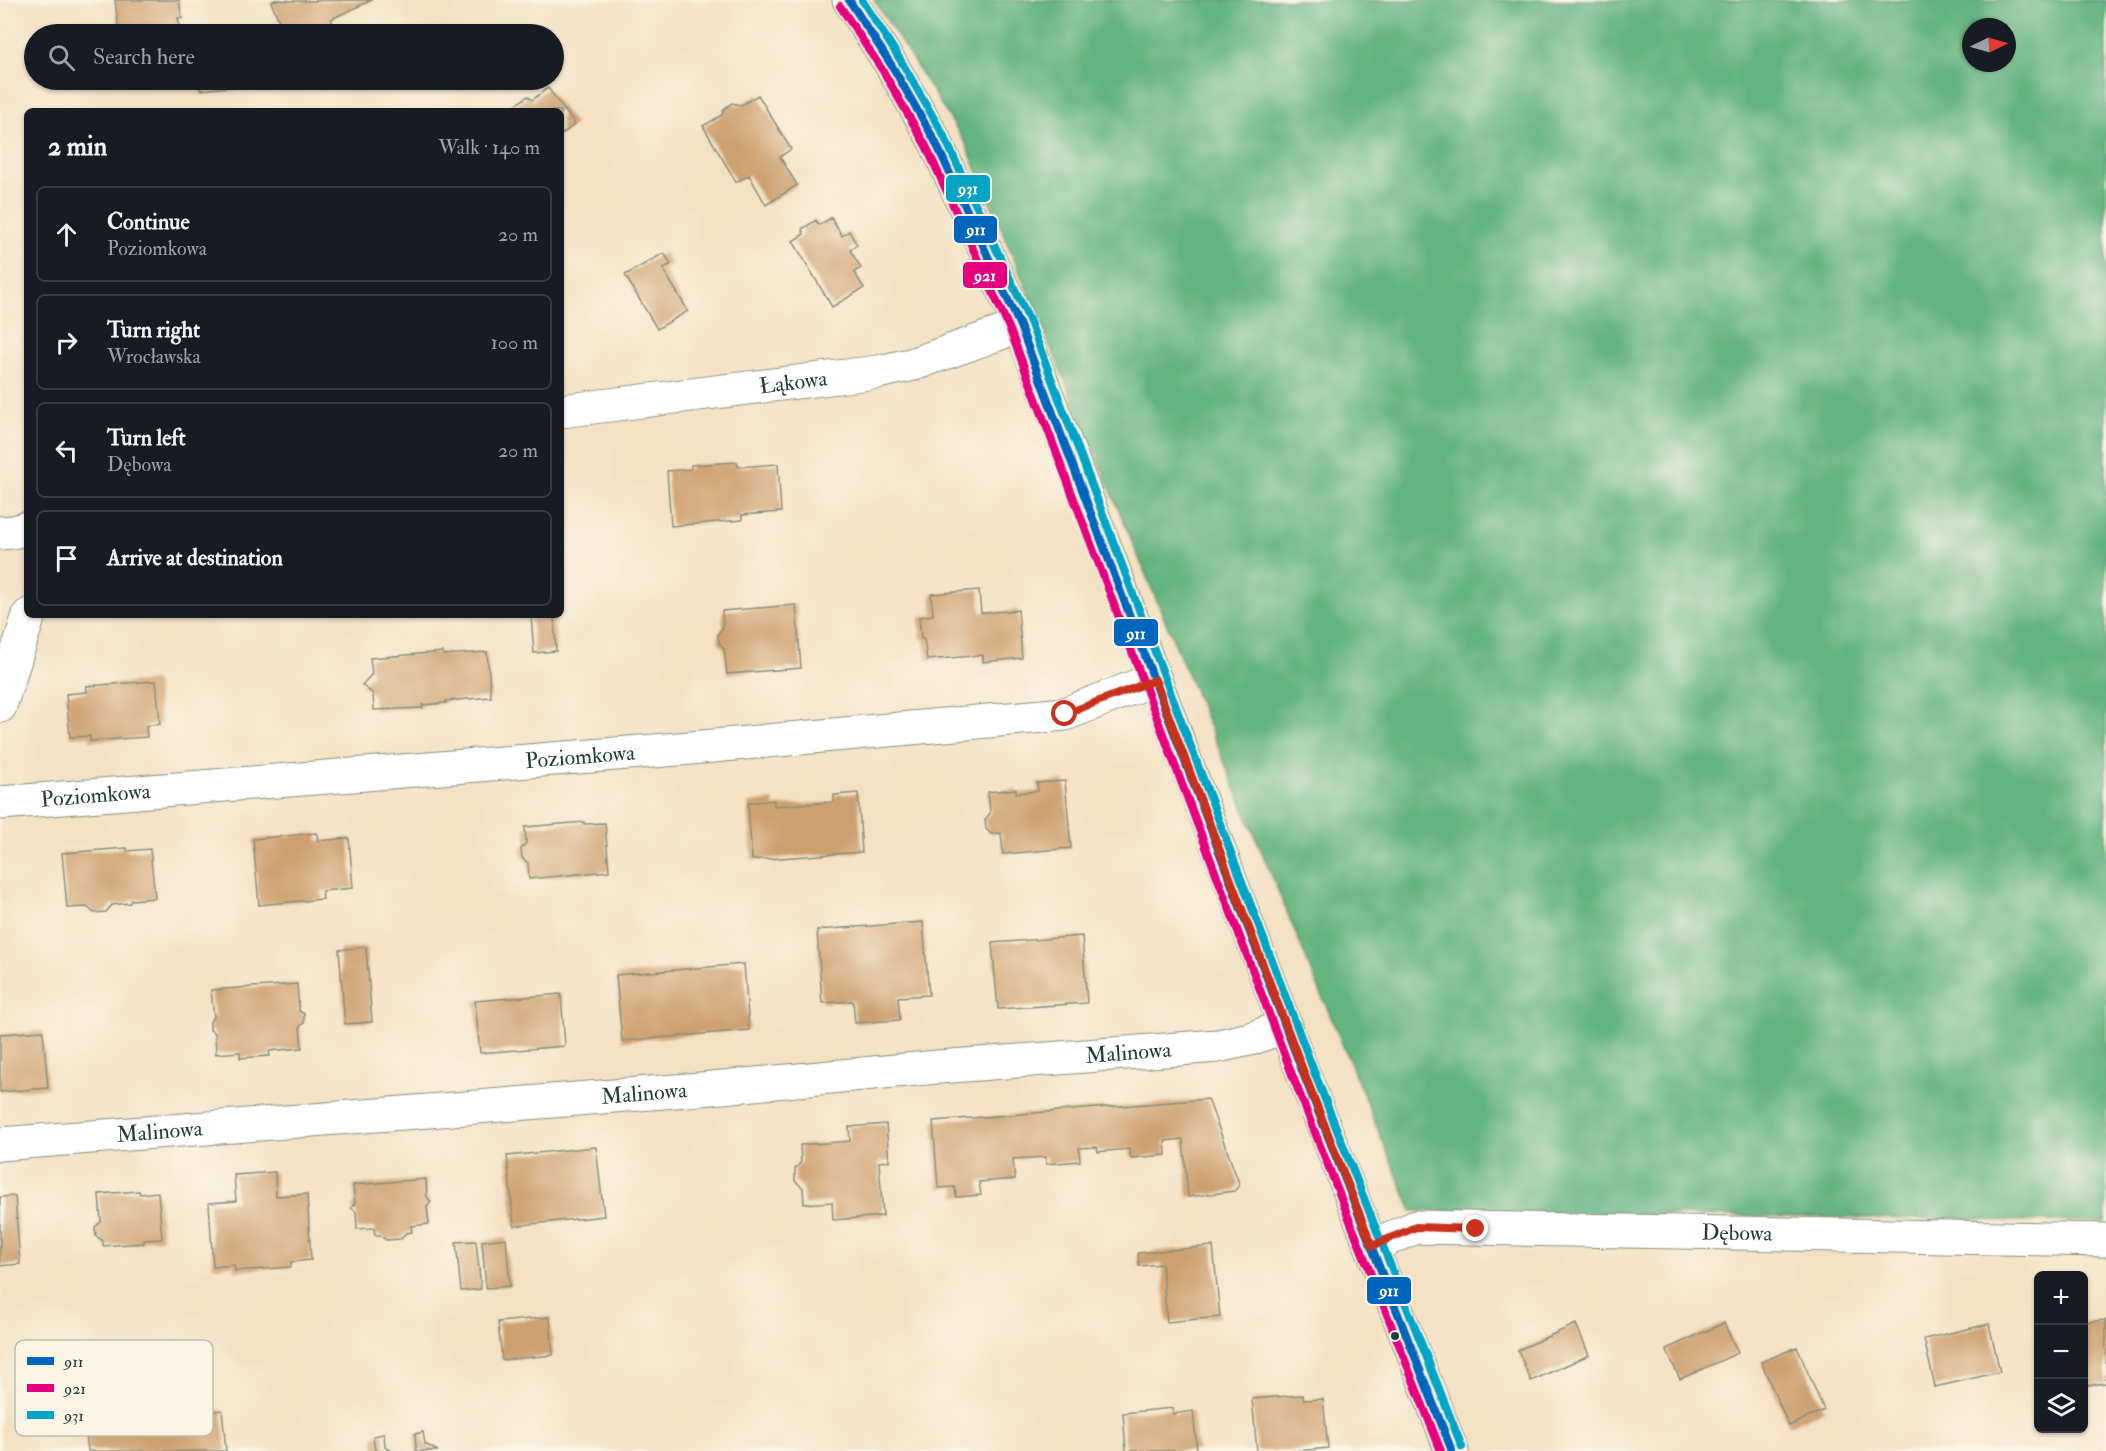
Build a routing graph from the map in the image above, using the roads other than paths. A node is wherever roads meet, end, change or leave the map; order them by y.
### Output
1 (849, 0) edge
2 (1020, 326) junction
3 (564, 411) edge
4 (24, 529) edge
5 (0, 532) edge
6 (28, 618) edge
7 (1155, 680) junction
8 (0, 706) edge
9 (0, 804) edge
10 (1286, 1026) junction
11 (0, 1144) edge
12 (2106, 1240) edge
13 (1372, 1246) junction
14 (1452, 1451) edge

1 - 2 street
2 - 3 street, Łąkowa
2 - 7 street
4 - 5 street
6 - 8 street
7 - 9 street, Poziomkowa
7 - 10 street
10 - 11 street, Malinowa
10 - 13 street
12 - 13 street, Dębowa
13 - 14 street

